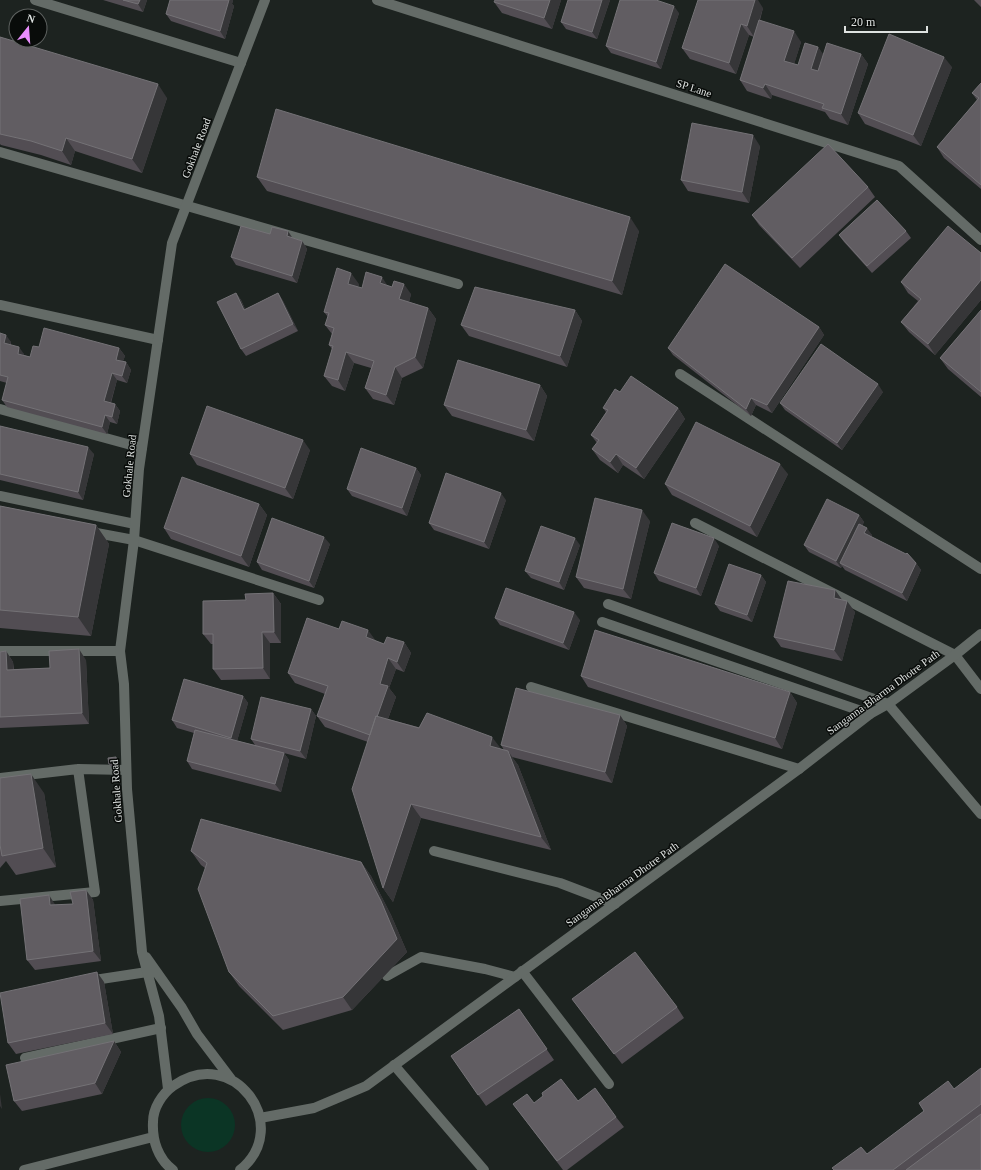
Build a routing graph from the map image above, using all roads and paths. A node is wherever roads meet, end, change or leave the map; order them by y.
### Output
1 (35, 0) edge
2 (265, 0) edge
3 (376, 0) edge
4 (241, 63) junction
5 (0, 152) edge
6 (186, 206) junction
7 (981, 240) edge
8 (458, 284) dead end
9 (0, 304) edge
10 (158, 340) junction
11 (680, 374) dead end
12 (0, 409) edge
13 (142, 448) junction
14 (0, 496) edge
15 (694, 523) dead end
16 (135, 524) junction
17 (82, 530) edge
18 (134, 540) junction
19 (981, 569) edge
20 (319, 600) dead end
21 (608, 604) edge
22 (602, 622) dead end
23 (981, 634) edge
24 (0, 651) edge
25 (120, 651) junction
26 (955, 656) junction
27 (531, 687) dead end
28 (981, 690) edge
29 (888, 704) junction
30 (870, 714) junction
31 (78, 769) junction
32 (799, 769) junction
33 (126, 770) junction
34 (0, 778) edge
35 (981, 814) edge
36 (434, 851) dead end
37 (0, 902) edge
38 (615, 904) junction
39 (142, 952) junction
40 (147, 972) junction
41 (518, 974) junction
42 (387, 976) edge
43 (75, 983) edge
44 (160, 1028) junction
45 (24, 1058) edge
46 (394, 1065) junction
47 (231, 1079) junction
48 (609, 1084) dead end
49 (168, 1089) junction
50 (260, 1118) junction
51 (153, 1137) junction
52 (254, 1155) junction
53 (24, 1170) edge
54 (172, 1170) edge
55 (240, 1170) edge
56 (249, 1170) edge
57 (484, 1170) edge

1 - 4 street
2 - 4 street, Gokhale Road
3 - 7 street, SP Lane
4 - 6 street, Gokhale Road
5 - 6 street
6 - 8 street
6 - 10 street, Gokhale Road
9 - 10 street
10 - 13 street, Gokhale Road
11 - 19 street
12 - 13 street
13 - 16 street, Gokhale Road
14 - 16 street
15 - 26 street
16 - 18 street, Gokhale Road
17 - 18 street
18 - 20 street
18 - 25 street, Gokhale Road
21 - 29 street
22 - 30 street
23 - 26 street, Sanganna Bharma Dhotre Path
24 - 25 street
25 - 33 street, Gokhale Road
26 - 28 street
26 - 29 street, Sanganna Bharma Dhotre Path
27 - 32 street
29 - 30 street, Sanganna Bharma Dhotre Path
29 - 35 street
30 - 32 street, Sanganna Bharma Dhotre Path
31 - 33 street
31 - 34 street
31 - 37 street
32 - 38 street, Sanganna Bharma Dhotre Path
33 - 39 street, Gokhale Road
36 - 38 street
38 - 41 street, Sanganna Bharma Dhotre Path
39 - 40 street, Gokhale Road
39 - 47 street
40 - 43 street
40 - 44 street, Gokhale Road
41 - 42 street
41 - 46 street, Sanganna Bharma Dhotre Path
41 - 48 street
44 - 45 street
44 - 49 street, Gokhale Road
46 - 50 street, Sanganna Bharma Dhotre Path
46 - 57 street
47 - 49 street
47 - 50 street
49 - 51 street
50 - 52 street
51 - 53 street
51 - 54 street
52 - 55 street
52 - 56 street

